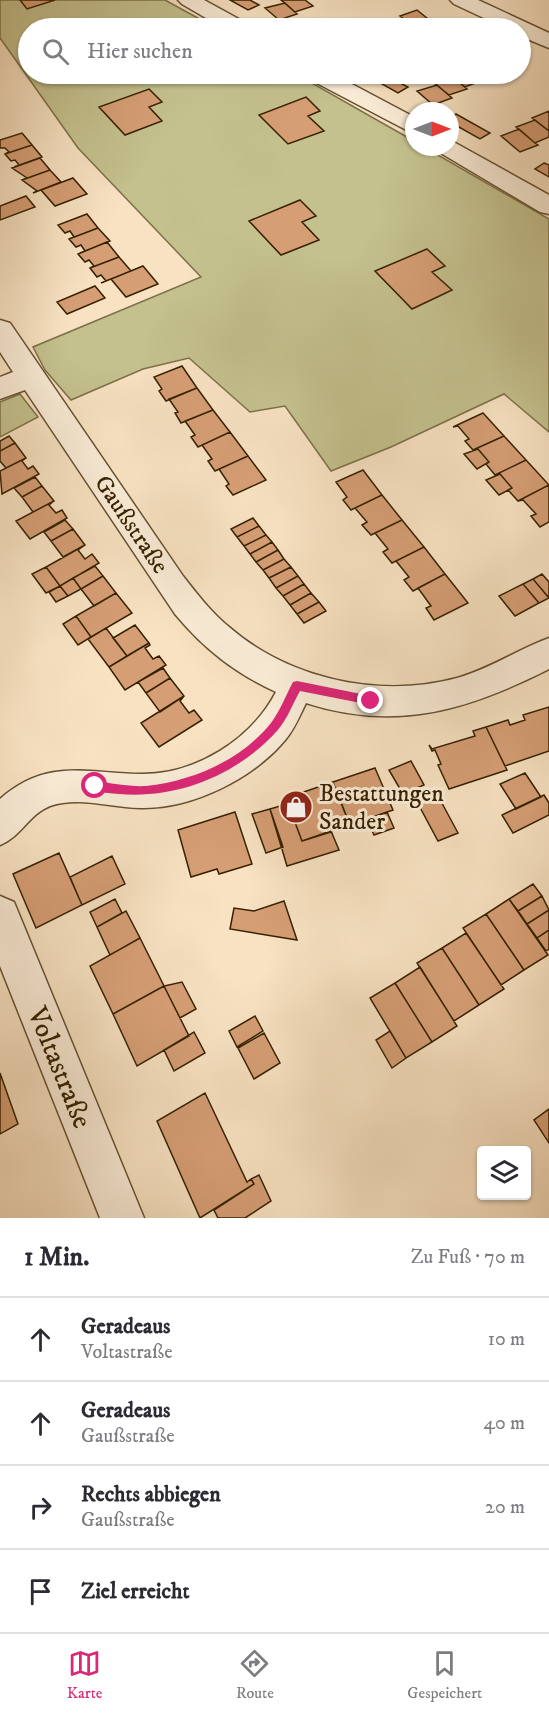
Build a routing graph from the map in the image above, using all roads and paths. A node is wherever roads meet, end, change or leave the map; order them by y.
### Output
1 (189, 0) edge
2 (461, 0) edge
3 (220, 18) edge
4 (500, 18) edge
5 (531, 33) edge
6 (549, 41) edge
7 (335, 84) edge
8 (405, 122) edge
9 (459, 154) edge
10 (549, 206) edge
11 (0, 330) edge
12 (31, 376) junction
13 (0, 388) edge
14 (549, 653) edge
15 (297, 686) junction
16 (0, 827) edge
17 (0, 916) edge
18 (122, 1218) edge

1 - 3 street
2 - 4 street
5 - 6 street
7 - 8 street
9 - 10 street
11 - 12 street, Gaußstraße
12 - 13 street
12 - 15 street, Gaußstraße
14 - 15 street, Gaußstraße
15 - 16 street
17 - 18 street, Voltastraße

